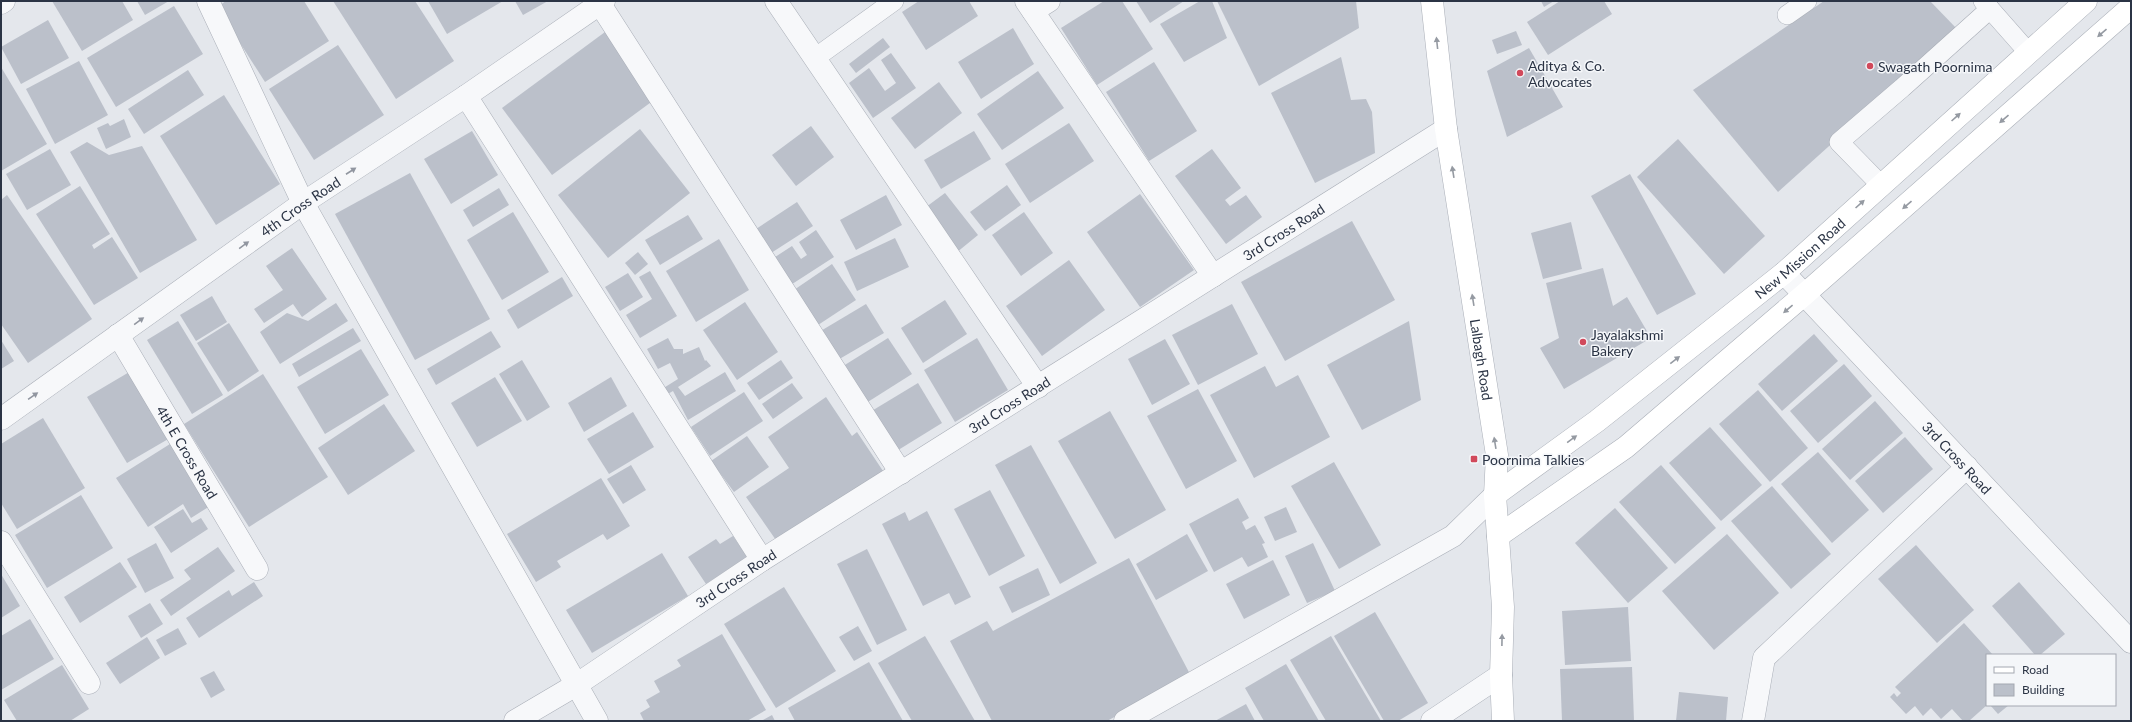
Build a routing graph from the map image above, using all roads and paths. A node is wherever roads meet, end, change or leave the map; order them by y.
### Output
1 (4, 1) edge
2 (208, 1) edge
3 (776, 1) edge
4 (894, 1) edge
5 (1432, 1) edge
6 (1807, 1) edge
7 (2086, 1) edge
8 (1, 2) edge
9 (602, 3) edge
10 (1036, 4) edge
11 (1986, 5) edge
12 (2131, 7) edge
13 (1787, 15) dead end
14 (2028, 52) junction
15 (815, 58) junction
16 (466, 96) junction
17 (1446, 129) junction
18 (1881, 185) junction
19 (303, 203) junction
20 (1784, 273) junction
21 (1213, 276) junction
22 (1805, 294) junction
23 (118, 336) junction
24 (1038, 387) junction
25 (1, 419) edge
26 (1967, 467) junction
27 (901, 473) junction
28 (1495, 495) junction
29 (1498, 536) junction
30 (1, 542) edge
31 (762, 560) junction
32 (257, 569) dead end
33 (2131, 642) edge
34 (1501, 675) junction
35 (89, 683) dead end
36 (576, 685) junction
37 (516, 721) edge
38 (597, 721) edge
39 (1125, 721) edge
40 (1432, 721) edge
41 (1503, 721) edge
42 (1754, 721) edge

1 - 8 street
2 - 19 street
3 - 15 street
4 - 15 lane
17 -> 5 main road, Lalbagh Road
6 - 13 lane
7 - 14 main road, New Mission Road
9 - 16 street, 4th Cross Road
9 - 27 street
10 - 21 street
11 - 14 lane
11 - 18 lane
12 -> 22 main road
18 -> 14 main road, New Mission Road
15 - 24 street
19 -> 16 street, 4th Cross Road
16 - 31 street
17 - 21 street, 3rd Cross Road
28 -> 17 main road, Lalbagh Road
20 -> 18 main road, New Mission Road
23 -> 19 street, 4th Cross Road
19 - 36 street
20 - 22 street, 3rd Cross Road
28 -> 20 main road, New Mission Road
21 - 24 street, 3rd Cross Road
22 - 26 street, 3rd Cross Road
22 -> 29 main road
25 -> 23 street, 4th Cross Road
23 - 32 street, 4th E Cross Road
24 - 27 street, 3rd Cross Road
26 - 33 street, 3rd Cross Road
26 - 42 street
27 - 31 street, 3rd Cross Road
28 - 29 main road, Lalbagh Road
28 - 39 street
34 -> 29 main road, Lalbagh Road
30 - 35 street
31 - 36 street, 3rd Cross Road
34 - 40 street
34 - 41 main road, Lalbagh Road
36 - 37 street, 3rd Cross Road
36 - 38 street

